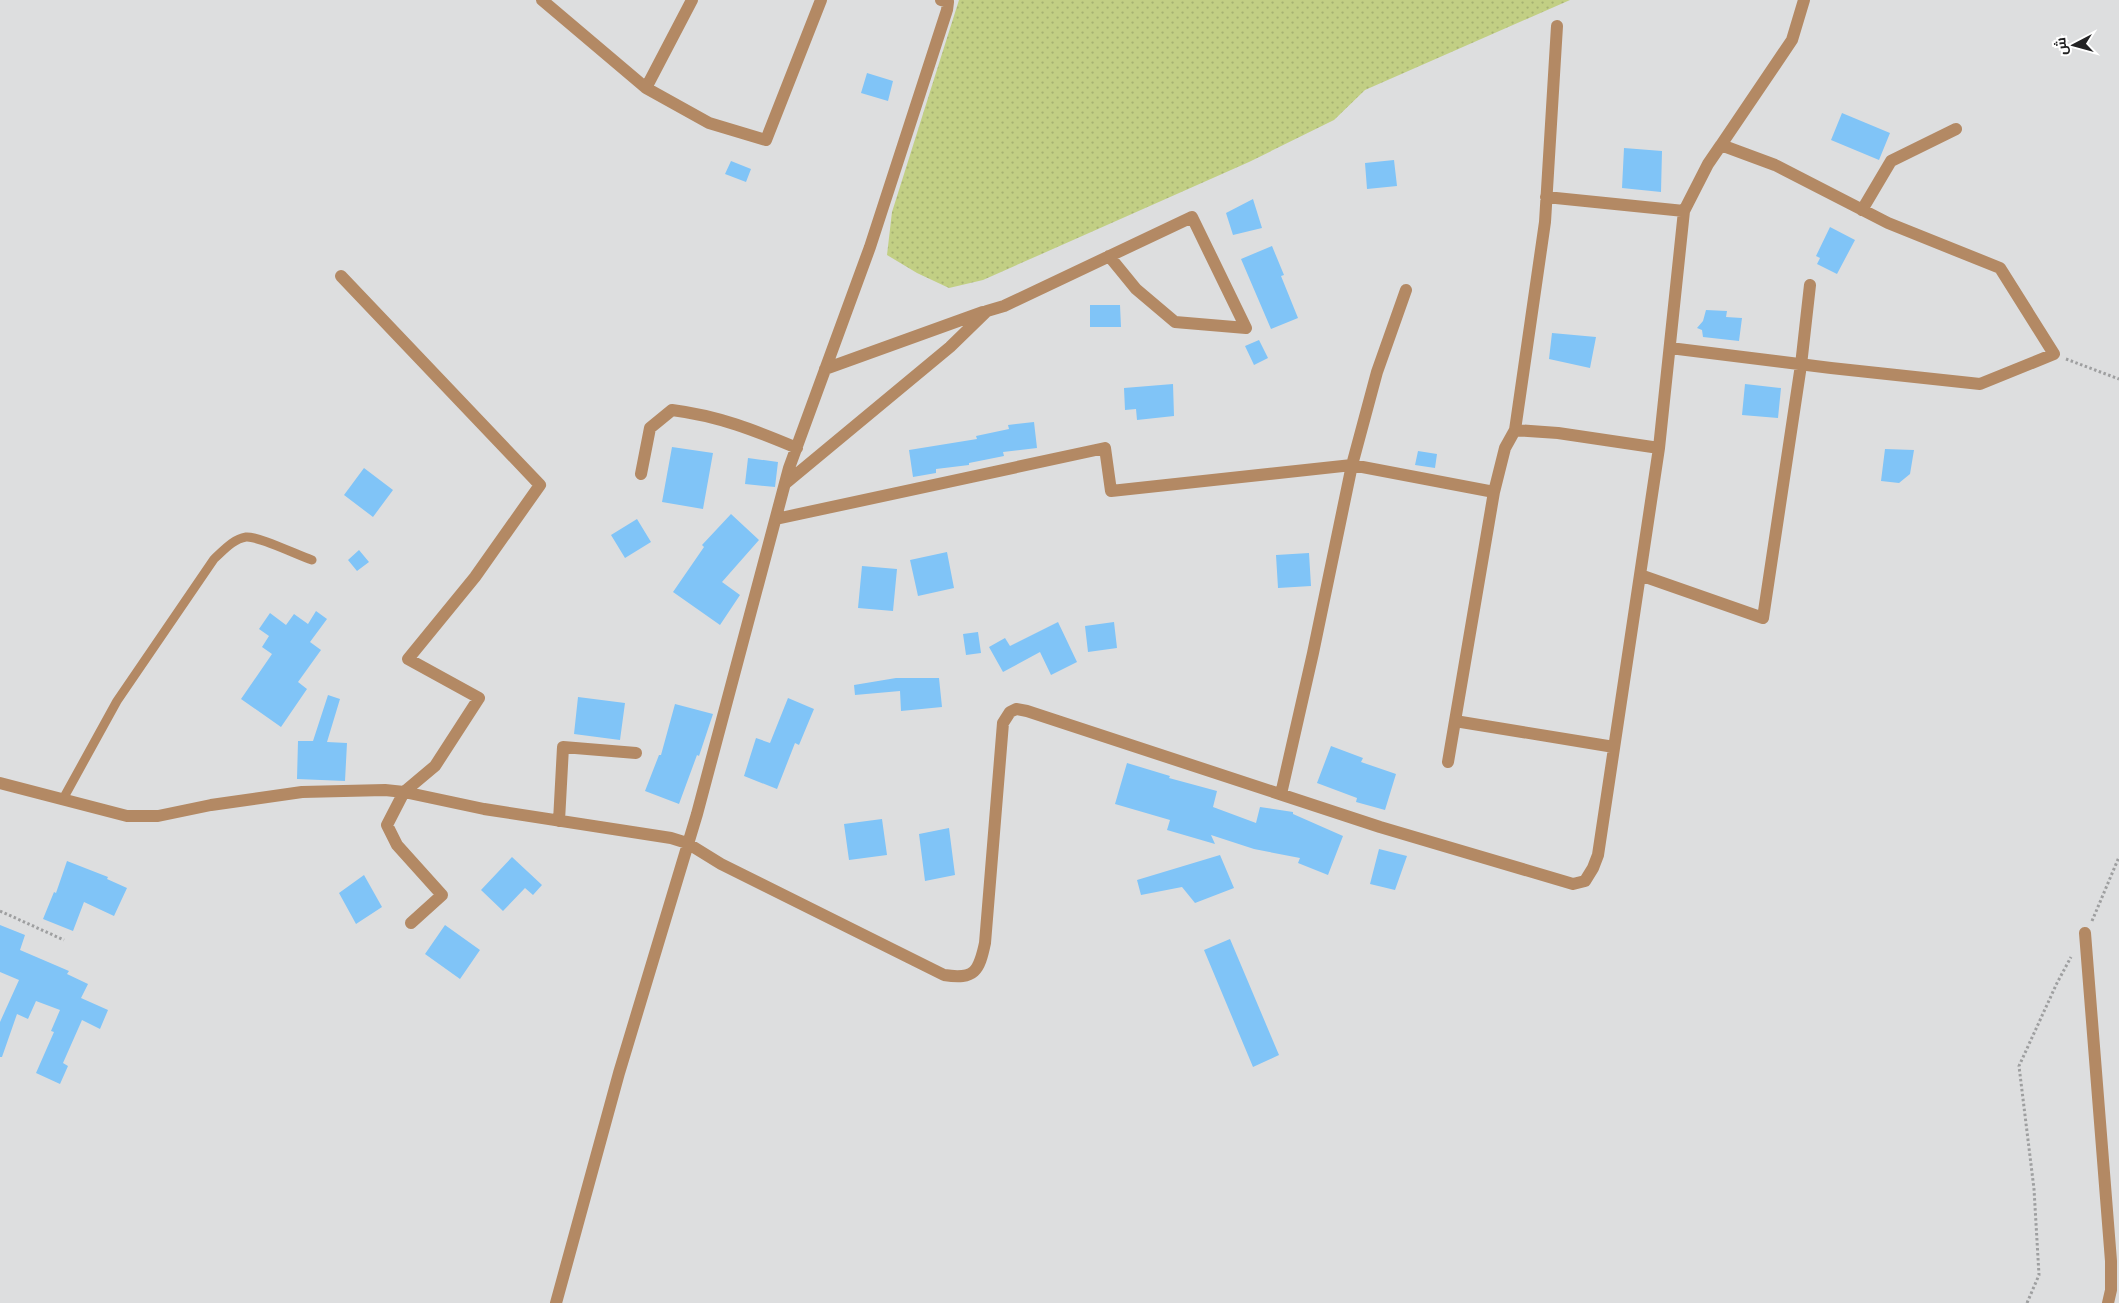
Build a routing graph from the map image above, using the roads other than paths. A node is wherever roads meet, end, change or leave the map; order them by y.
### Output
1 (542, 0) edge
2 (692, 0) edge
3 (821, 0) edge
4 (941, 0) edge
5 (1804, 0) edge
6 (1557, 26) dead end
7 (646, 88) junction
8 (1956, 129) dead end
9 (1721, 145) junction
10 (1546, 196) junction
11 (1862, 210) junction
12 (1684, 211) junction
13 (1108, 256) junction
14 (341, 276) dead end
15 (1810, 285) dead end
16 (1406, 290) dead end
17 (987, 310) junction
18 (1670, 348) junction
19 (1801, 365) junction
20 (826, 369) junction
21 (1514, 430) junction
22 (797, 448) junction
23 (1659, 448) junction
24 (1352, 466) junction
25 (641, 474) dead end
26 (786, 483) junction
27 (1494, 492) junction
28 (776, 518) junction
29 (312, 560) dead end
30 (1640, 575) junction
31 (1455, 721) junction
32 (1614, 747) junction
33 (636, 753) dead end
34 (1448, 762) dead end
35 (0, 783) edge
36 (404, 792) junction
37 (1281, 794) junction
38 (62, 799) junction
39 (559, 821) junction
40 (687, 843) junction
41 (412, 923) dead end
42 (2085, 933) road end
43 (556, 1303) edge
44 (2108, 1303) edge

1 - 7 street
2 - 7 street
3 - 7 street
4 - 20 street
5 - 9 street
6 - 10 street
8 - 11 street
9 - 11 street
9 - 12 street
10 - 12 street
10 - 21 street
11 - 19 street
12 - 18 street
13 - 13 street
13 - 17 street
14 - 36 street
15 - 19 street
16 - 24 street
17 - 20 street
17 - 26 street
18 - 19 street
18 - 23 street
19 - 30 street
20 - 22 street
21 - 23 street
21 - 27 street
22 - 25 street
22 - 26 street
23 - 30 street
24 - 27 street
24 - 28 street
24 - 37 street
26 - 28 street
27 - 31 street
28 - 40 street
29 - 38 lane
30 - 32 street
31 - 32 street
31 - 34 street
32 - 37 street
33 - 39 street
35 - 38 street
36 - 38 street
36 - 39 street
36 - 41 street
37 - 40 street
39 - 40 street
40 - 43 street
42 - 44 street

